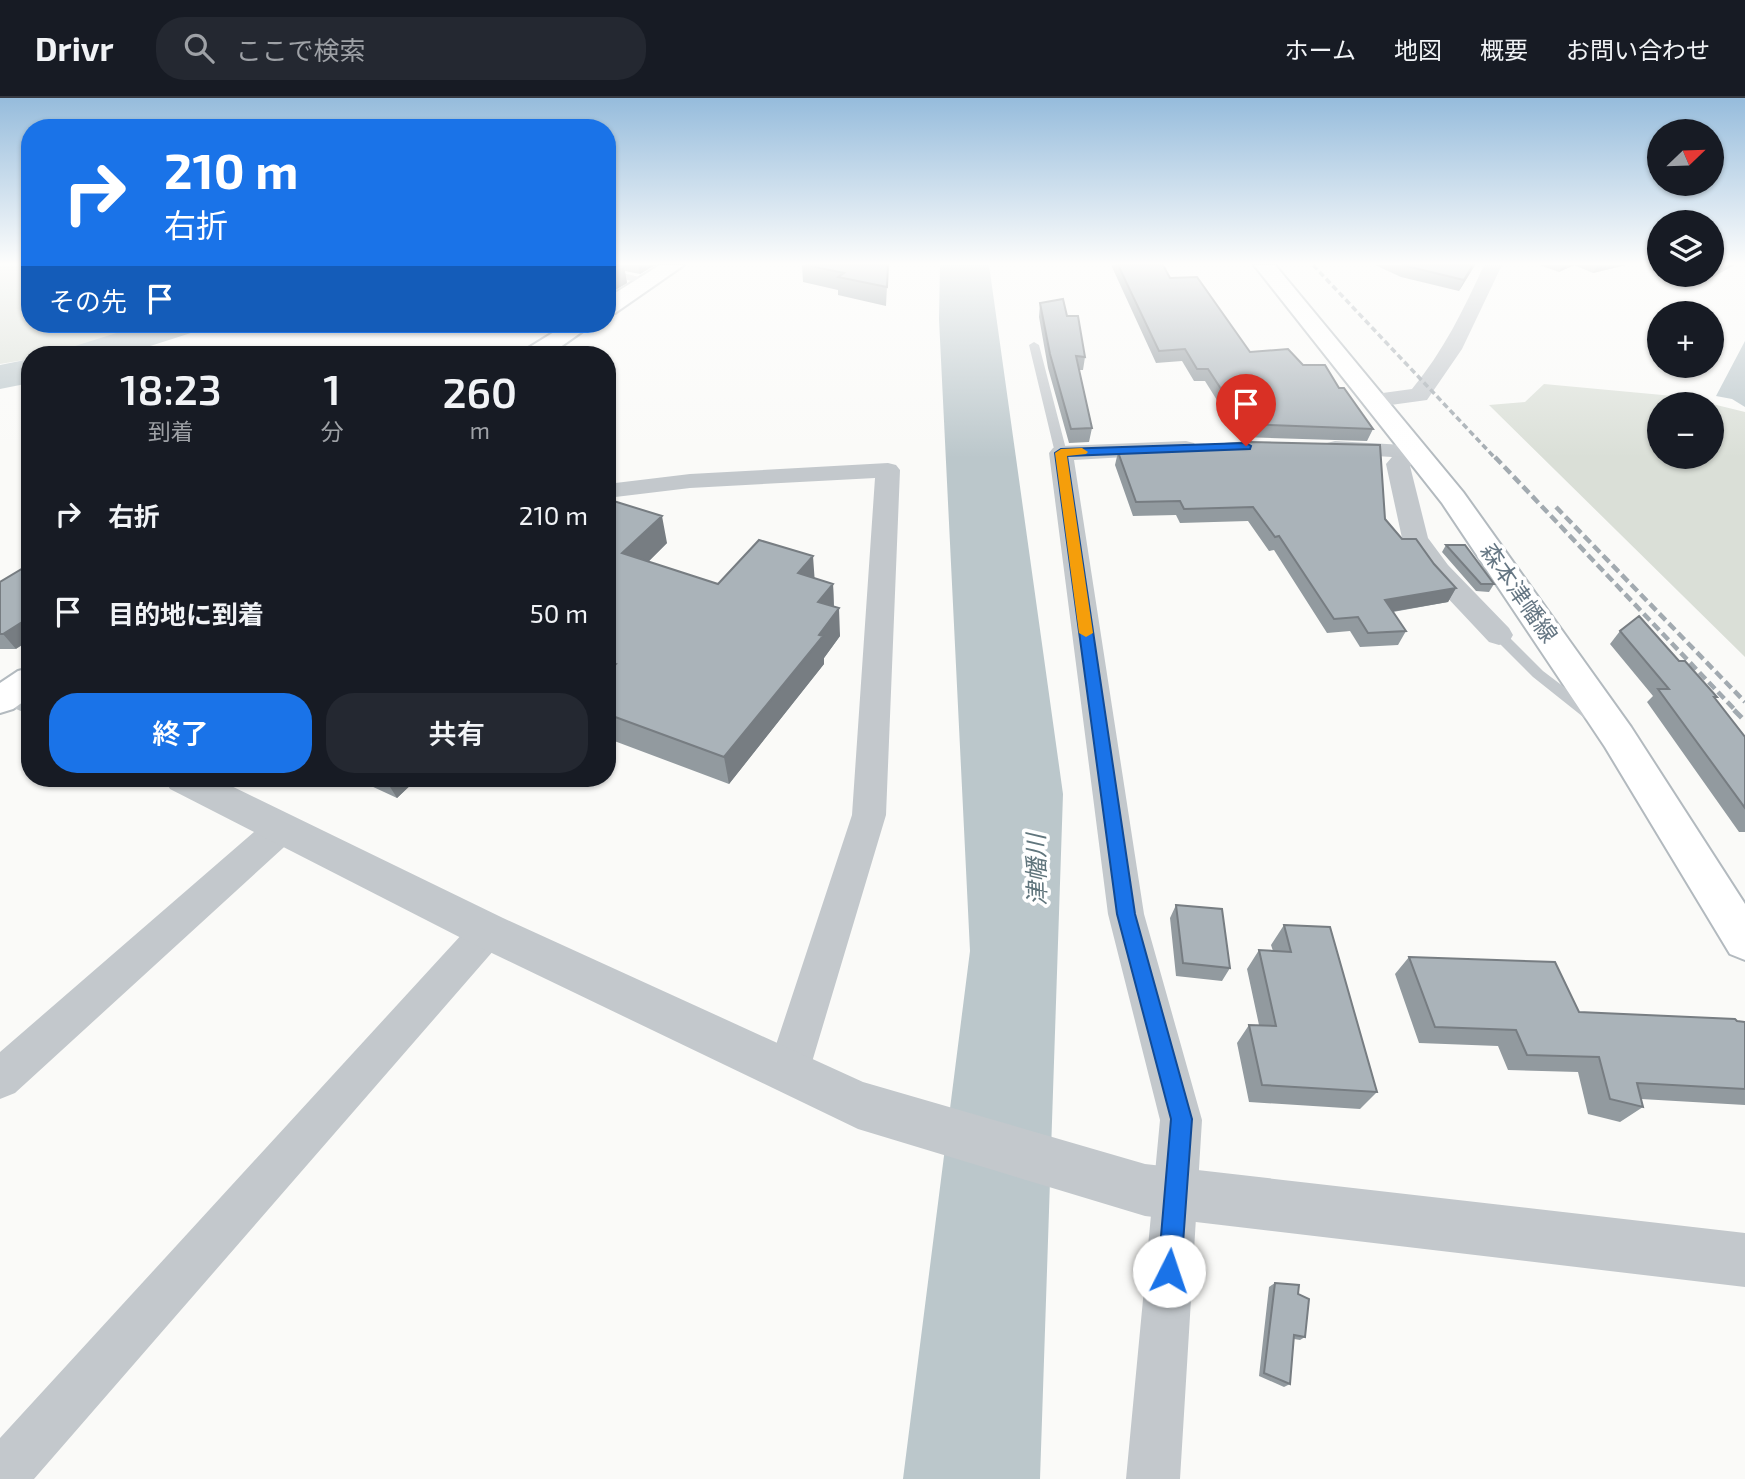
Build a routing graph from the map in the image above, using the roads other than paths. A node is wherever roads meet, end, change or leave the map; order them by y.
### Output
1 (1317, 329) edge
2 (1459, 329) edge
3 (568, 333) edge
4 (1034, 345) dead end
5 (547, 346) edge
6 (1376, 400) junction
7 (1206, 448) edge
8 (1314, 448) edge
9 (1413, 451) junction
10 (1061, 453) junction
11 (616, 490) edge
12 (1499, 635) joint
13 (1618, 737) junction
14 (199, 787) edge
15 (282, 828) junction
16 (488, 931) junction
17 (1745, 941) edge
18 (788, 1072) junction
19 (0, 1079) edge
20 (1160, 1191) junction
21 (1745, 1260) edge
22 (0, 1478) edge
23 (1153, 1479) edge

1 - 6 main road, 森本津幡線
2 - 6 street
3 - 5 main road
4 - 10 lane
6 - 9 main road, 森本津幡線
7 - 10 street
8 - 9 street
9 - 12 street
9 - 13 main road, 森本津幡線
10 - 20 street
11 - 18 street
12 - 13 lane
13 - 17 main road, 森本津幡線
14 - 15 street
15 - 16 street
15 - 19 street
16 - 18 street
16 - 22 street
18 - 20 street
20 - 21 street
20 - 23 street

